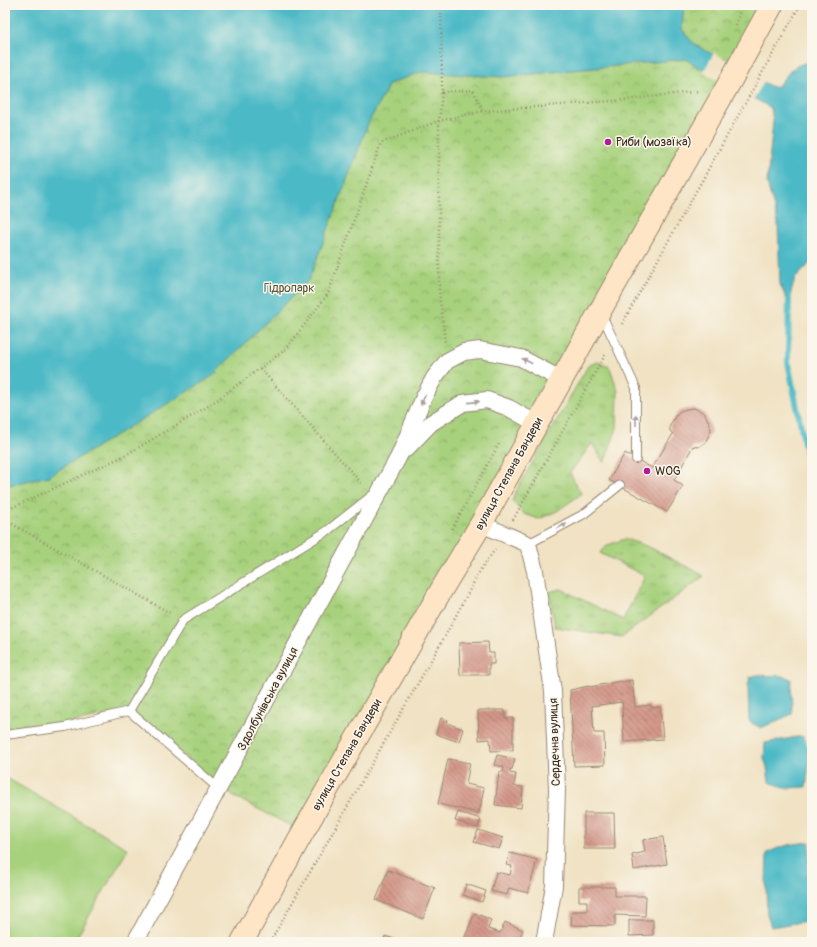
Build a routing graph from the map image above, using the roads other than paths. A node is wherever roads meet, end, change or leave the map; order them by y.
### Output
1 (772, 5) edge
2 (600, 311) junction
3 (562, 380) junction
4 (537, 424) junction
5 (399, 456) junction
6 (636, 459) dead end
7 (620, 485) dead end
8 (377, 492) junction
9 (482, 524) junction
10 (528, 544) junction
11 (129, 711) junction
12 (5, 736) edge
13 (219, 789) junction
14 (135, 942) edge
15 (242, 942) edge
16 (544, 942) edge

1 - 2 main road, вулиця Степана Бандери
2 - 3 main road, вулиця Степана Бандери
6 -> 2 lane
3 - 4 main road, вулиця Степана Бандери
3 -> 5 street, Здолбунівська вулиця
5 -> 4 street, Здолбунівська вулиця
4 - 9 main road, вулиця Степана Бандери
5 - 8 street, Здолбунівська вулиця
10 -> 7 lane
8 - 11 lane
8 - 13 street, Здолбунівська вулиця
9 - 10 street
9 - 15 main road, вулиця Степана Бандери
10 - 16 street, Сердечна вулиця
11 - 12 lane
11 - 13 lane
13 - 14 street, Здолбунівська вулиця

